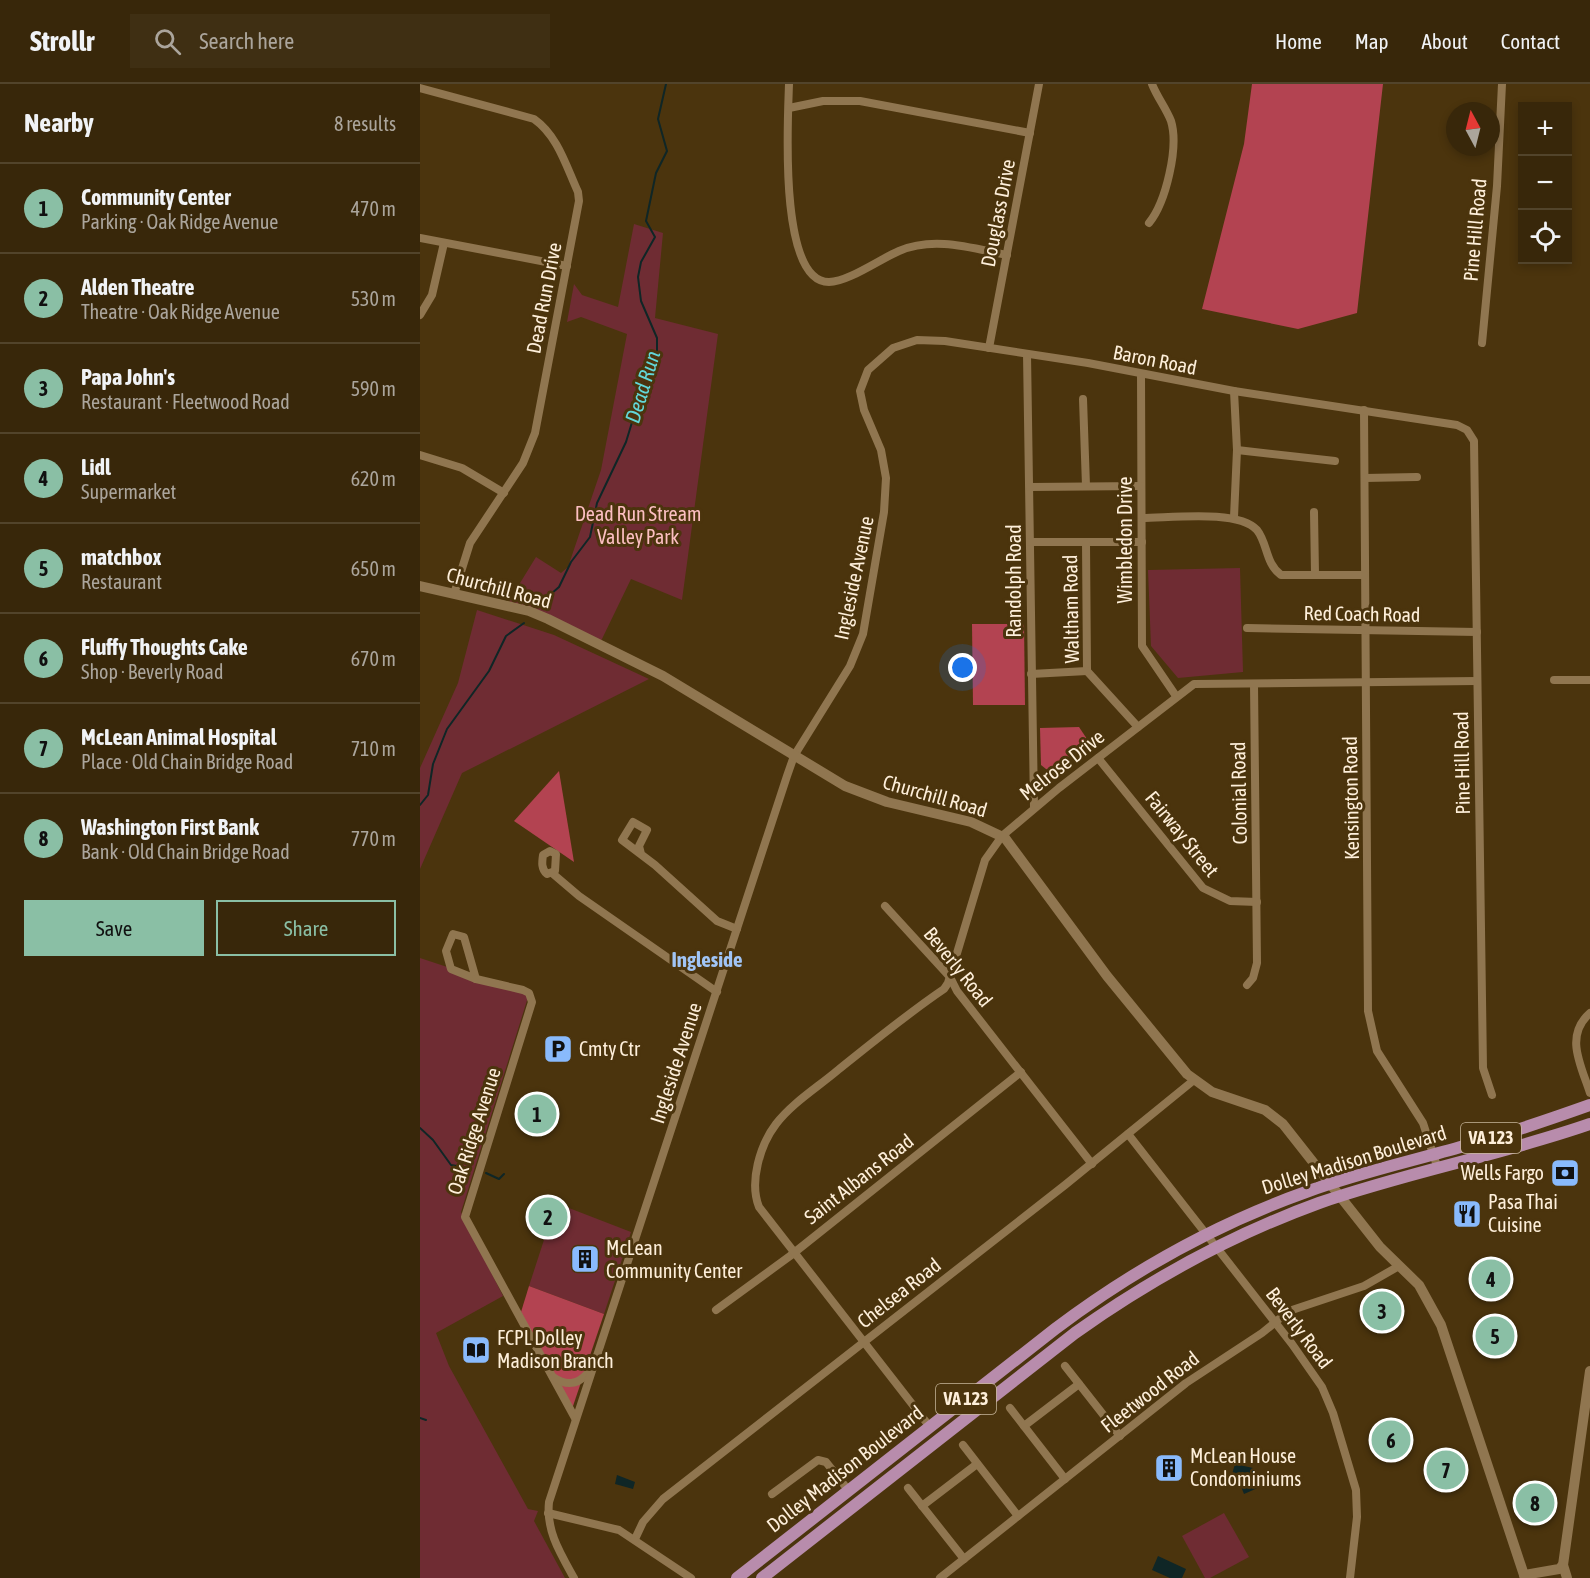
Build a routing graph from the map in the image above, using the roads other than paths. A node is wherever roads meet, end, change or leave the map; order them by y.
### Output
1 (789, 84) edge
2 (1039, 84) edge
3 (1152, 84) edge
4 (1502, 84) edge
5 (420, 88) edge
6 (789, 108) junction
7 (1030, 133) junction
8 (1149, 223) dead end
9 (420, 238) edge
10 (444, 243) junction
11 (1007, 255) junction
12 (567, 266) junction
13 (420, 315) edge
14 (1482, 343) dead end
15 (989, 348) junction
16 (1027, 354) junction
17 (1141, 374) junction
18 (860, 391) joint
19 (1234, 391) junction
20 (1083, 399) dead end
21 (1364, 410) junction
22 (1467, 430) joint
23 (1237, 450) junction
24 (420, 455) edge
25 (1335, 461) dead end
26 (1417, 477) dead end
27 (1365, 478) junction
28 (1086, 486) junction
29 (1141, 486) junction
30 (1030, 487) junction
31 (504, 493) junction
32 (1314, 512) dead end
33 (1234, 517) junction
34 (1142, 518) junction
35 (1029, 542) junction
36 (1142, 542) junction
37 (1086, 543) junction
38 (1316, 574) junction
39 (1364, 575) junction
40 (420, 586) edge
41 (454, 594) junction
42 (1246, 628) dead end
43 (1366, 631) junction
44 (1477, 632) junction
45 (1087, 671) junction
46 (1031, 674) junction
47 (1554, 680) dead end
48 (1590, 680) edge
49 (1477, 681) junction
50 (1366, 682) junction
51 (1254, 684) junction
52 (1176, 696) junction
53 (1138, 727) junction
54 (794, 756) junction
55 (1098, 758) junction
56 (1034, 807) junction
57 (1002, 836) junction
58 (641, 854) dead end
59 (552, 873) dead end
60 (1257, 902) junction
61 (885, 906) dead end
62 (737, 929) junction
63 (950, 977) junction
64 (476, 980) junction
65 (1247, 985) dead end
66 (717, 992) junction
67 (1590, 1013) edge
68 (1021, 1072) junction
69 (1194, 1080) junction
70 (1590, 1093) edge
71 (1492, 1095) dead end
72 (1590, 1105) edge
73 (1590, 1124) edge
74 (1128, 1134) junction
75 (1434, 1155) junction
76 (1092, 1164) junction
77 (1438, 1169) junction
78 (1330, 1184) junction
79 (1341, 1196) junction
80 (1206, 1235) junction
81 (1216, 1247) junction
82 (793, 1252) junction
83 (1399, 1266) junction
84 (716, 1310) dead end
85 (1275, 1322) junction
86 (863, 1341) junction
87 (1065, 1366) dead end
88 (590, 1370) junction
89 (1590, 1371) edge
90 (551, 1375) junction
91 (1079, 1384) junction
92 (1010, 1408) dead end
93 (575, 1418) junction
94 (1024, 1426) junction
95 (930, 1427) junction
96 (1120, 1436) junction
97 (963, 1445) dead end
98 (1578, 1449) junction
99 (1590, 1451) edge
100 (977, 1464) junction
101 (1065, 1479) junction
102 (908, 1488) dead end
103 (849, 1491) junction
104 (772, 1494) dead end
105 (922, 1506) junction
106 (548, 1513) junction
107 (1018, 1515) junction
108 (635, 1539) junction
109 (964, 1559) junction
110 (1563, 1565) junction
111 (1525, 1577) edge
112 (573, 1578) edge
113 (691, 1578) edge
114 (737, 1578) edge
115 (762, 1578) edge
116 (940, 1578) edge
117 (1350, 1578) edge
118 (1567, 1578) edge

1 - 6 street
2 - 7 street, Douglass Drive
3 - 8 street
4 - 14 street, Pine Hill Road
5 - 12 street, Dead Run Drive
6 - 7 street
6 - 11 street
7 - 11 street, Douglass Drive
9 - 10 street
10 - 12 street
10 - 13 street
11 - 15 street, Douglass Drive
12 - 31 street, Dead Run Drive
15 - 16 street, Baron Road
15 - 18 street, Baron Road
16 - 17 street, Baron Road
16 - 30 street, Randolph Road
17 - 19 street, Baron Road
17 - 29 street, Wimbledon Drive
18 - 54 street, Ingleside Avenue
19 - 21 street, Baron Road
19 - 23 street
20 - 28 street
21 - 22 street, Baron Road
21 - 27 street, Kensington Road
22 - 44 street, Pine Hill Road
23 - 25 street
23 - 33 street
24 - 31 street
26 - 27 street
27 - 39 street, Kensington Road
28 - 29 street
28 - 30 street
29 - 34 street, Wimbledon Drive
30 - 35 street, Randolph Road
31 - 41 street, Dead Run Drive
32 - 38 street
33 - 34 street
33 - 38 street
34 - 36 street, Wimbledon Drive
35 - 37 street
35 - 46 street, Randolph Road
36 - 37 street
36 - 52 street, Wimbledon Drive
37 - 45 street, Waltham Road
38 - 39 street
39 - 43 street, Kensington Road
40 - 41 street, Churchill Road
41 - 54 street, Churchill Road
42 - 43 street, Red Coach Road
43 - 44 street, Red Coach Road
43 - 50 street, Kensington Road
44 - 49 street, Pine Hill Road
45 - 46 street
45 - 53 street, Waltham Road
46 - 56 street, Randolph Road
47 - 48 street
49 - 50 street, Melrose Drive
49 - 71 street, Pine Hill Road
50 - 51 street, Melrose Drive
50 - 75 street, Kensington Road
51 - 52 street, Melrose Drive
51 - 60 street, Colonial Road
52 - 53 street, Melrose Drive
53 - 55 street, Melrose Drive
54 - 57 street, Churchill Road
54 - 62 street, Ingleside Avenue
55 - 56 street, Melrose Drive
55 - 60 street, Fairway Street
56 - 57 street, Melrose Drive
57 - 63 street, Melrose Drive
57 - 69 street, Churchill Road
58 - 62 street
59 - 66 street
60 - 65 street, Colonial Road
61 - 63 street, Beverly Road
62 - 66 street, Ingleside Avenue
63 - 68 street, Beverly Road
63 - 82 street, Melrose Drive
64 - 64 street
64 - 90 street, Oak Ridge Avenue
66 - 88 street, Ingleside Avenue
67 - 70 street
68 - 76 street, Beverly Road
68 - 82 street, Saint Albans Road
69 - 74 street, Chelsea Road
69 - 78 street, Churchill Road
72 - 75 main road, Dolley Madison Boulevard / VA 123
73 - 77 main road, Dolley Madison Boulevard / VA 123
74 - 76 street, Chelsea Road
74 - 80 street, Beverly Road
75 - 77 street, Kensington Road
75 - 78 main road, Dolley Madison Boulevard / VA 123
76 - 86 street, Chelsea Road
77 - 79 main road, Dolley Madison Boulevard / VA 123
78 - 79 street, Churchill Road
78 - 80 main road, Dolley Madison Boulevard / VA 123
79 - 81 main road, Dolley Madison Boulevard / VA 123
79 - 83 street, Churchill Road
80 - 81 street, Beverly Road
80 - 95 main road, Dolley Madison Boulevard / VA 123
81 - 85 street, Beverly Road
81 - 115 main road, Dolley Madison Boulevard / VA 123
82 - 84 street, Saint Albans Road
82 - 86 street
83 - 85 street, Fleetwood Road
83 - 111 street, Churchill Road
85 - 96 street, Fleetwood Road
85 - 117 street, Beverly Road
86 - 95 street
86 - 108 street, Chelsea Road
87 - 91 street
88 - 90 street
88 - 93 street, Ingleside Avenue
89 - 98 street
90 - 93 street, Oak Ridge Avenue
91 - 94 street
91 - 96 street
92 - 94 street
93 - 106 street, Ingleside Avenue
94 - 101 street
95 - 103 main road, Dolley Madison Boulevard / VA 123
96 - 101 street, Fleetwood Road
97 - 100 street
98 - 99 street
98 - 110 street
100 - 105 street
100 - 107 street
101 - 107 street, Fleetwood Road
102 - 105 street
103 - 104 street
103 - 114 main road, Dolley Madison Boulevard / VA 123
105 - 109 street
106 - 108 street
106 - 112 street, Ingleside Avenue
107 - 109 street, Fleetwood Road
108 - 113 street
109 - 116 street, Fleetwood Road
110 - 111 street
110 - 118 street

